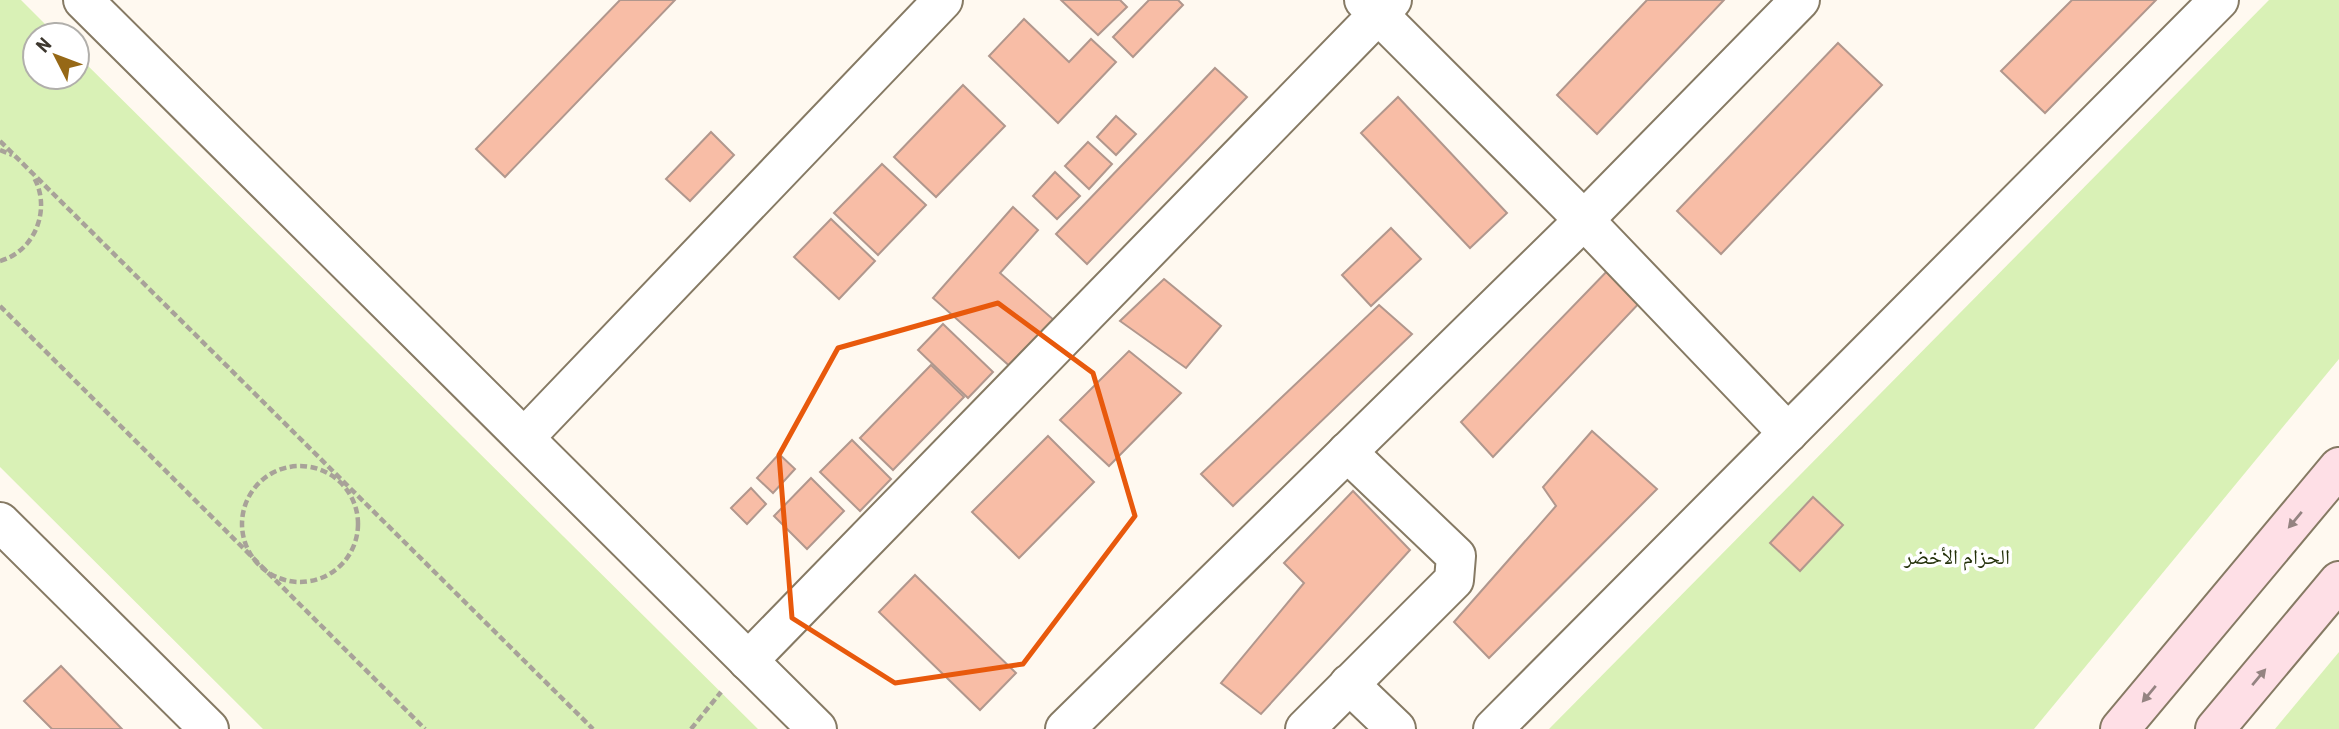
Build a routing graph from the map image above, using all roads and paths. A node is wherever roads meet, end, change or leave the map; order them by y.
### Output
1 (83, 0) edge
2 (943, 0) edge
3 (1800, 0) edge
4 (2219, 0) edge
5 (1378, 5) edge
6 (0, 141) edge
7 (0, 150) edge
8 (25, 164) junction
9 (1584, 219) junction
10 (0, 261) edge
11 (0, 306) edge
12 (1788, 433) junction
13 (525, 436) junction
14 (1347, 452) junction
15 (2339, 467) edge
16 (342, 484) junction
17 (0, 522) edge
18 (254, 561) junction
19 (2339, 581) edge
20 (748, 661) junction
21 (1349, 684) junction
22 (721, 692) dead end
23 (209, 729) edge
24 (425, 729) edge
25 (593, 729) edge
26 (691, 729) edge
27 (817, 729) edge
28 (1065, 729) edge
29 (1305, 729) edge
30 (1396, 729) edge
31 (1493, 729) edge
32 (2120, 729) edge
33 (2215, 729) edge

1 - 13 street
2 - 13 street
3 - 9 street
4 - 12 street
5 - 9 street
5 - 20 street
6 - 8 path
7 - 8 path
8 - 10 path
8 - 16 path
9 - 12 street
9 - 14 street
11 - 18 path
12 - 31 street
13 - 20 street
14 - 21 street
14 - 28 street
15 -> 32 main road
16 - 18 path
16 - 18 path
16 - 25 path
17 - 23 street
18 - 24 path
33 -> 19 main road
20 - 27 street
21 - 29 street
21 - 30 street
22 - 26 path

